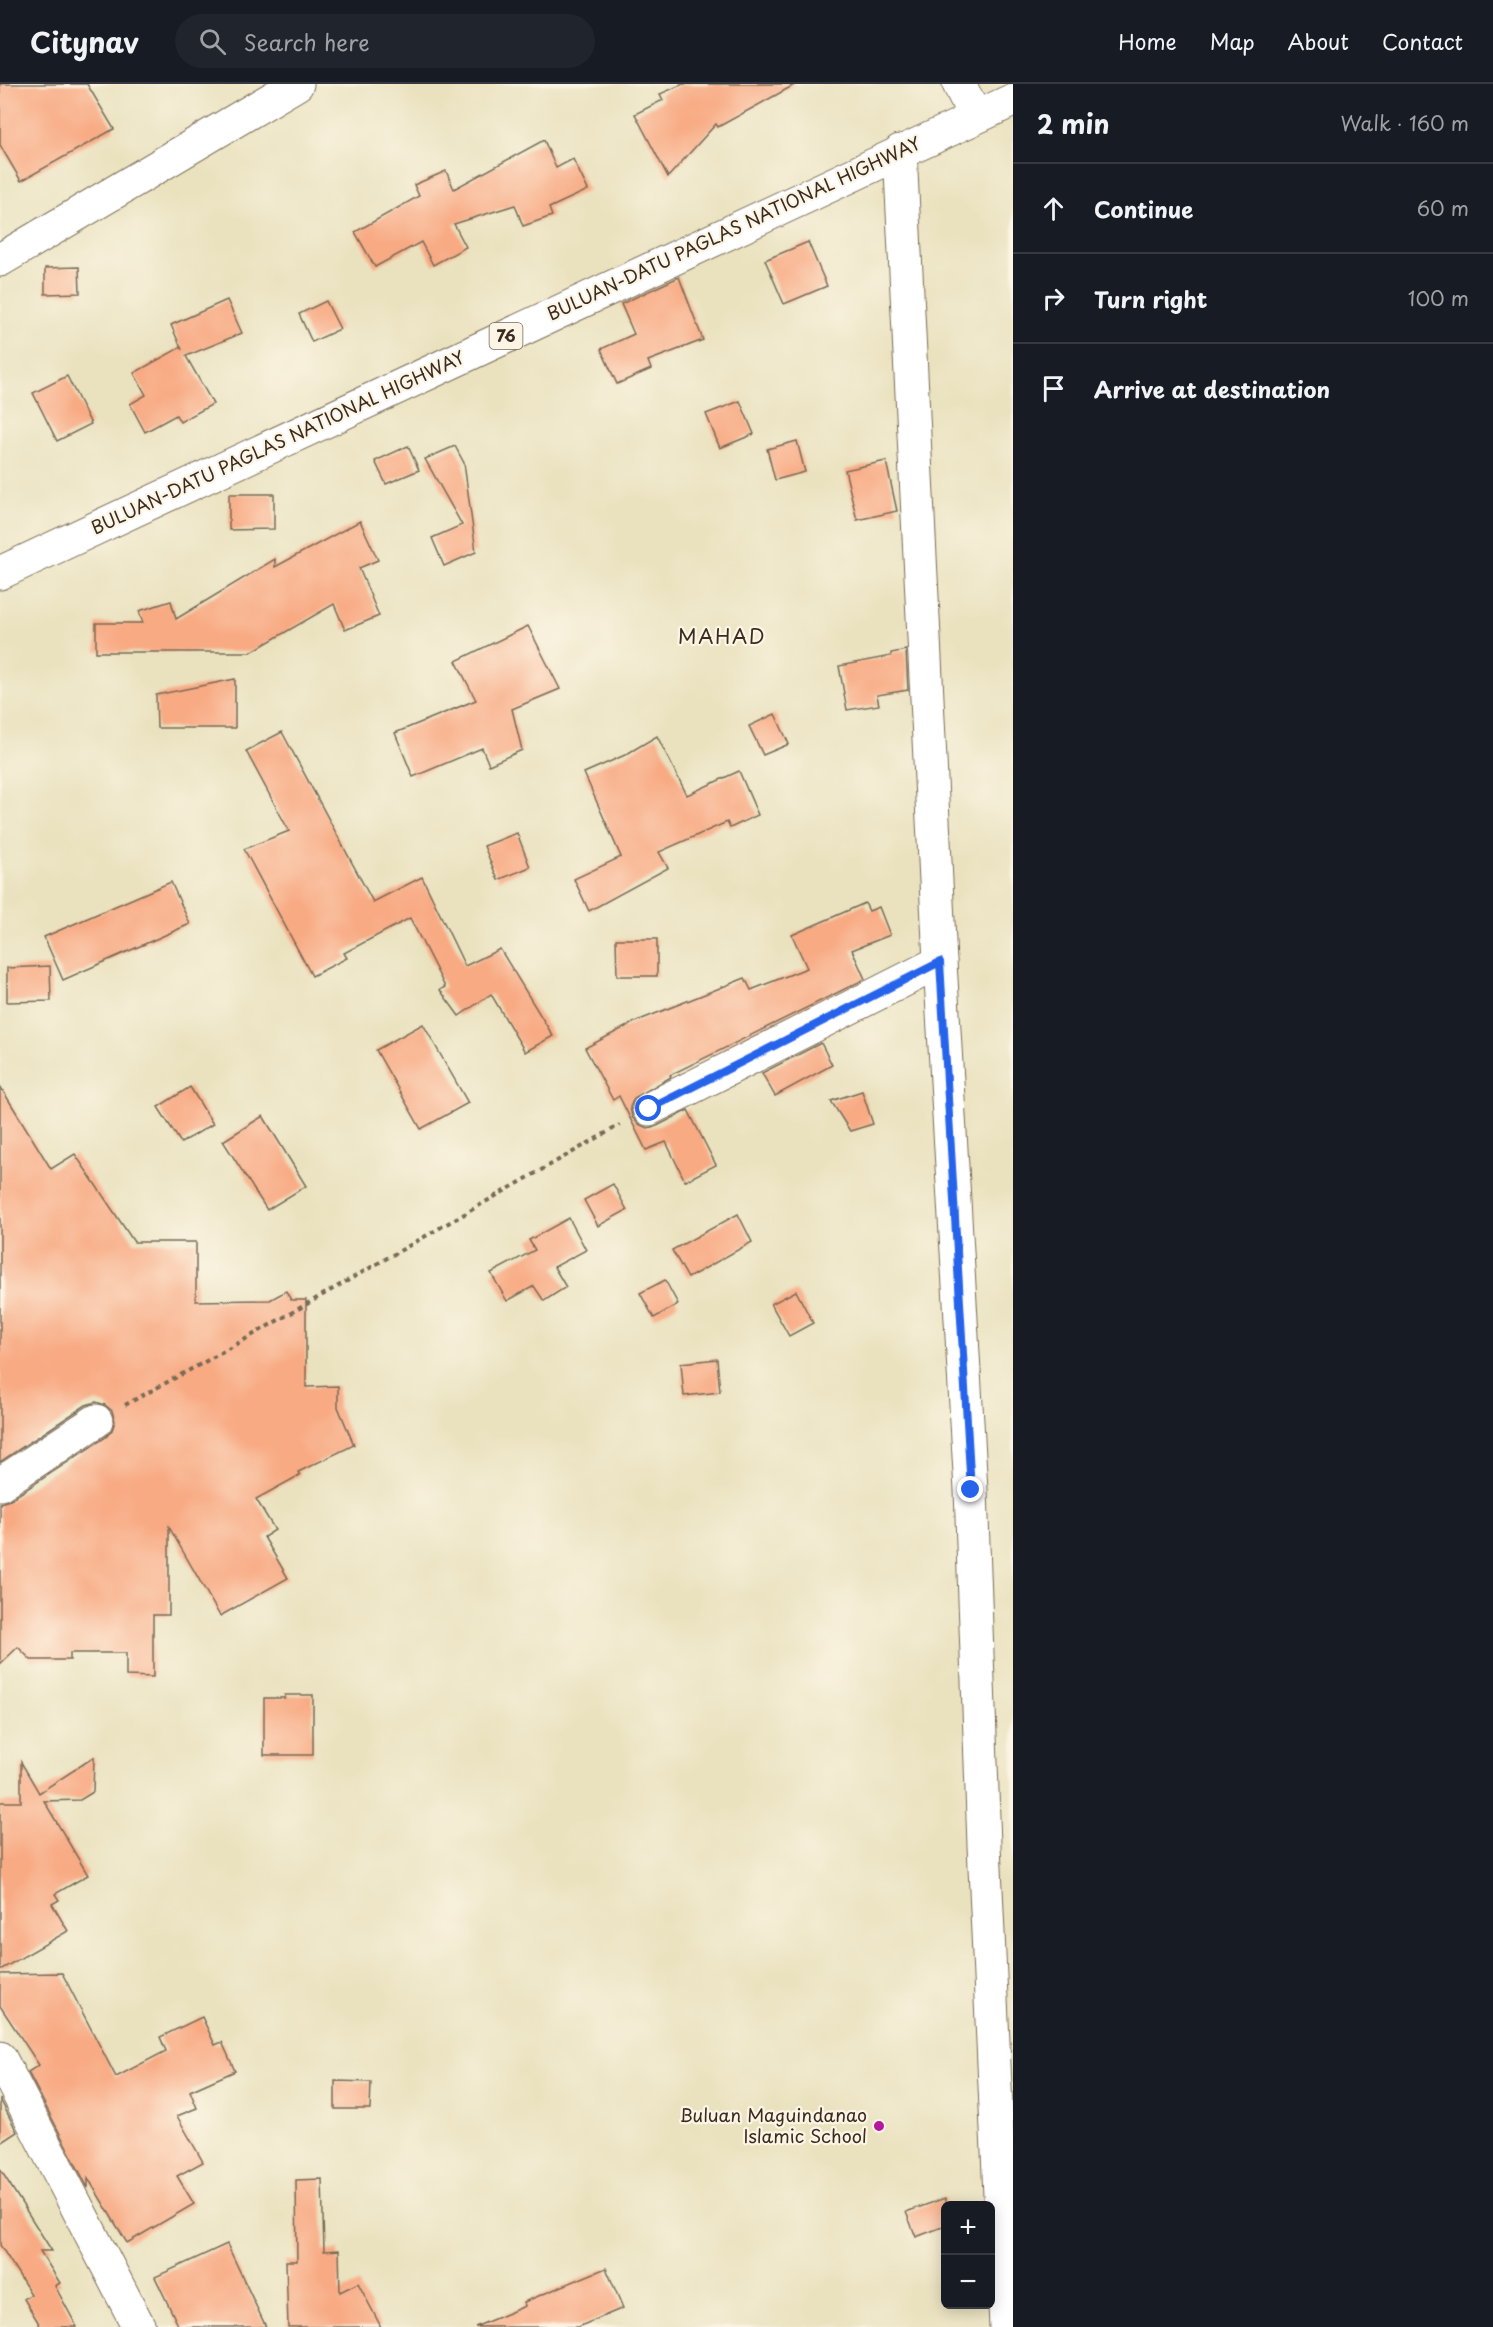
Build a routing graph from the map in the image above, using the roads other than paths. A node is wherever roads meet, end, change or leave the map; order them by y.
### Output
1 (297, 84) edge
2 (959, 84) edge
3 (1013, 100) edge
4 (975, 116) junction
5 (900, 151) junction
6 (0, 260) edge
7 (0, 573) edge
8 (940, 962) junction
9 (649, 1109) road end
10 (96, 1421) road end
11 (0, 1484) edge
12 (0, 2058) edge
13 (140, 2327) edge
14 (1006, 2327) edge

1 - 6 main road
2 - 4 main road
3 - 4 main road, BULUAN-DATU PAGLAS NATIONAL HIGHWAY / 76
4 - 5 main road, BULUAN-DATU PAGLAS NATIONAL HIGHWAY / 76
5 - 7 main road, BULUAN-DATU PAGLAS NATIONAL HIGHWAY / 76
5 - 8 main road
8 - 9 main road
8 - 14 main road
10 - 11 main road
12 - 13 main road

